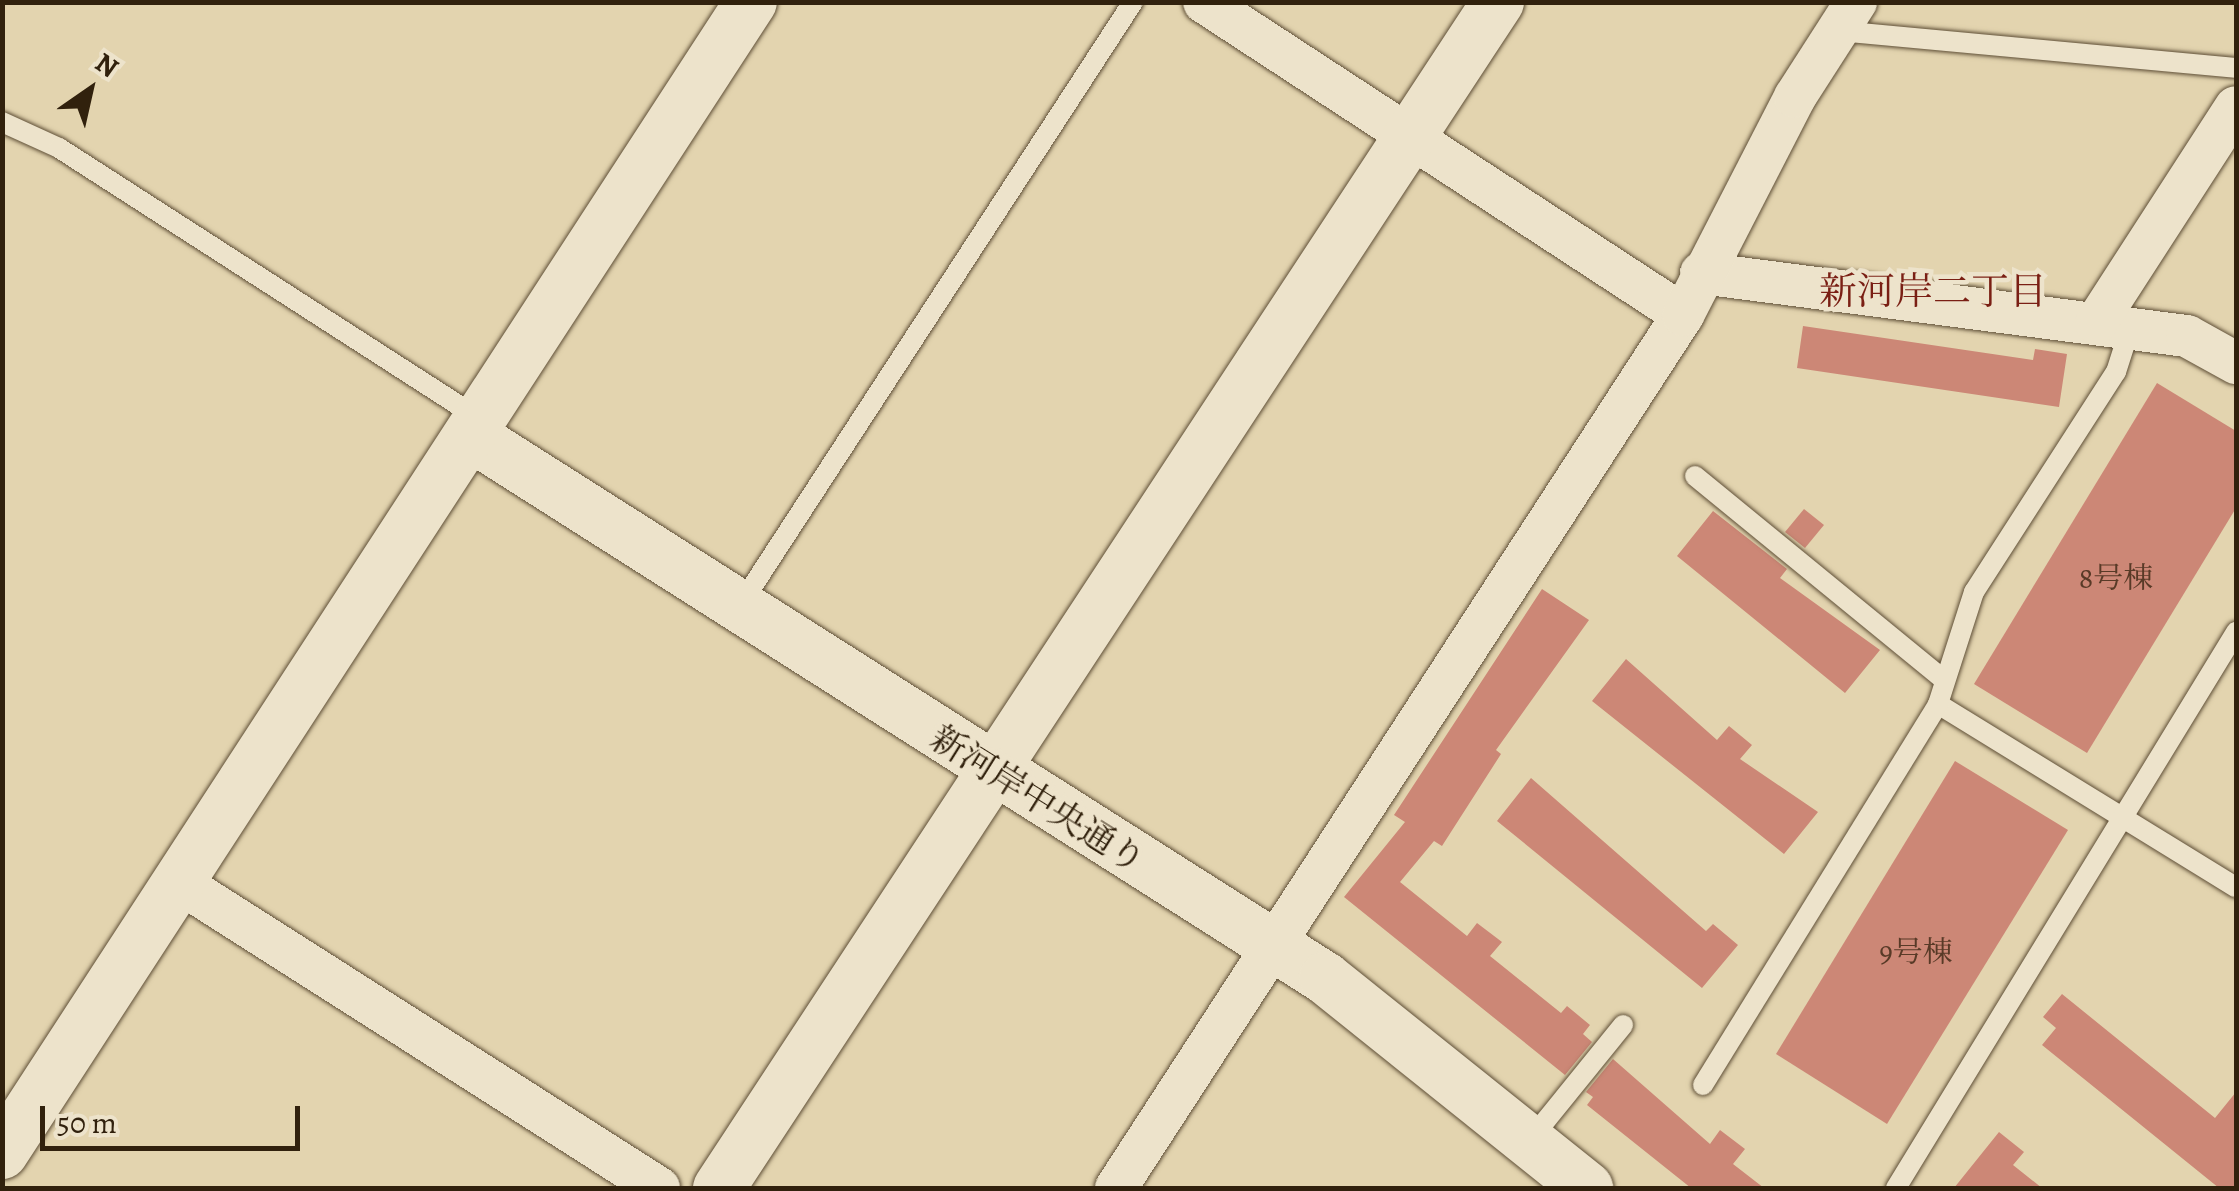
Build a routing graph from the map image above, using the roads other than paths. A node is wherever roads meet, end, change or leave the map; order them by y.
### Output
1 (751, 2) edge
2 (1133, 2) edge
3 (1204, 2) edge
4 (1491, 5) edge
5 (1847, 17) edge
6 (2236, 68) edge
7 (2236, 107) edge
8 (2, 122) edge
9 (1412, 137) junction
10 (1701, 273) junction
11 (1683, 315) junction
12 (2113, 325) junction
13 (2236, 363) edge
14 (475, 427) junction
15 (1695, 476) dead end
16 (738, 610) junction
17 (2236, 632) edge
18 (1942, 678) junction
19 (1938, 704) junction
20 (994, 773) junction
21 (2124, 819) junction
22 (180, 884) junction
23 (2236, 887) edge
24 (1275, 946) junction
25 (1624, 1025) dead end
26 (1703, 1084) dead end
27 (1529, 1142) junction
28 (2, 1154) edge
29 (659, 1188) edge
30 (719, 1188) edge
31 (1116, 1188) edge
32 (1587, 1188) edge
33 (1896, 1188) edge

1 - 14 street
2 - 16 lane
3 - 9 street
4 - 9 street
5 - 6 lane
5 - 10 street
7 - 12 street
8 - 14 lane
9 - 11 street
9 - 20 street
10 - 11 street
10 - 12 street
11 - 24 street
12 - 13 street
12 - 18 lane
14 - 16 street, 新河岸中央通り
14 - 22 street
15 - 18 lane
16 - 20 street, 新河岸中央通り
17 - 21 lane
18 - 19 lane
19 - 21 lane
19 - 26 lane
20 - 24 street, 新河岸中央通り
20 - 30 street
21 - 23 lane
21 - 33 lane
22 - 28 street
22 - 29 street
24 - 27 street, 新河岸中央通り
24 - 31 street
25 - 27 lane
27 - 32 street, 新河岸中央通り

